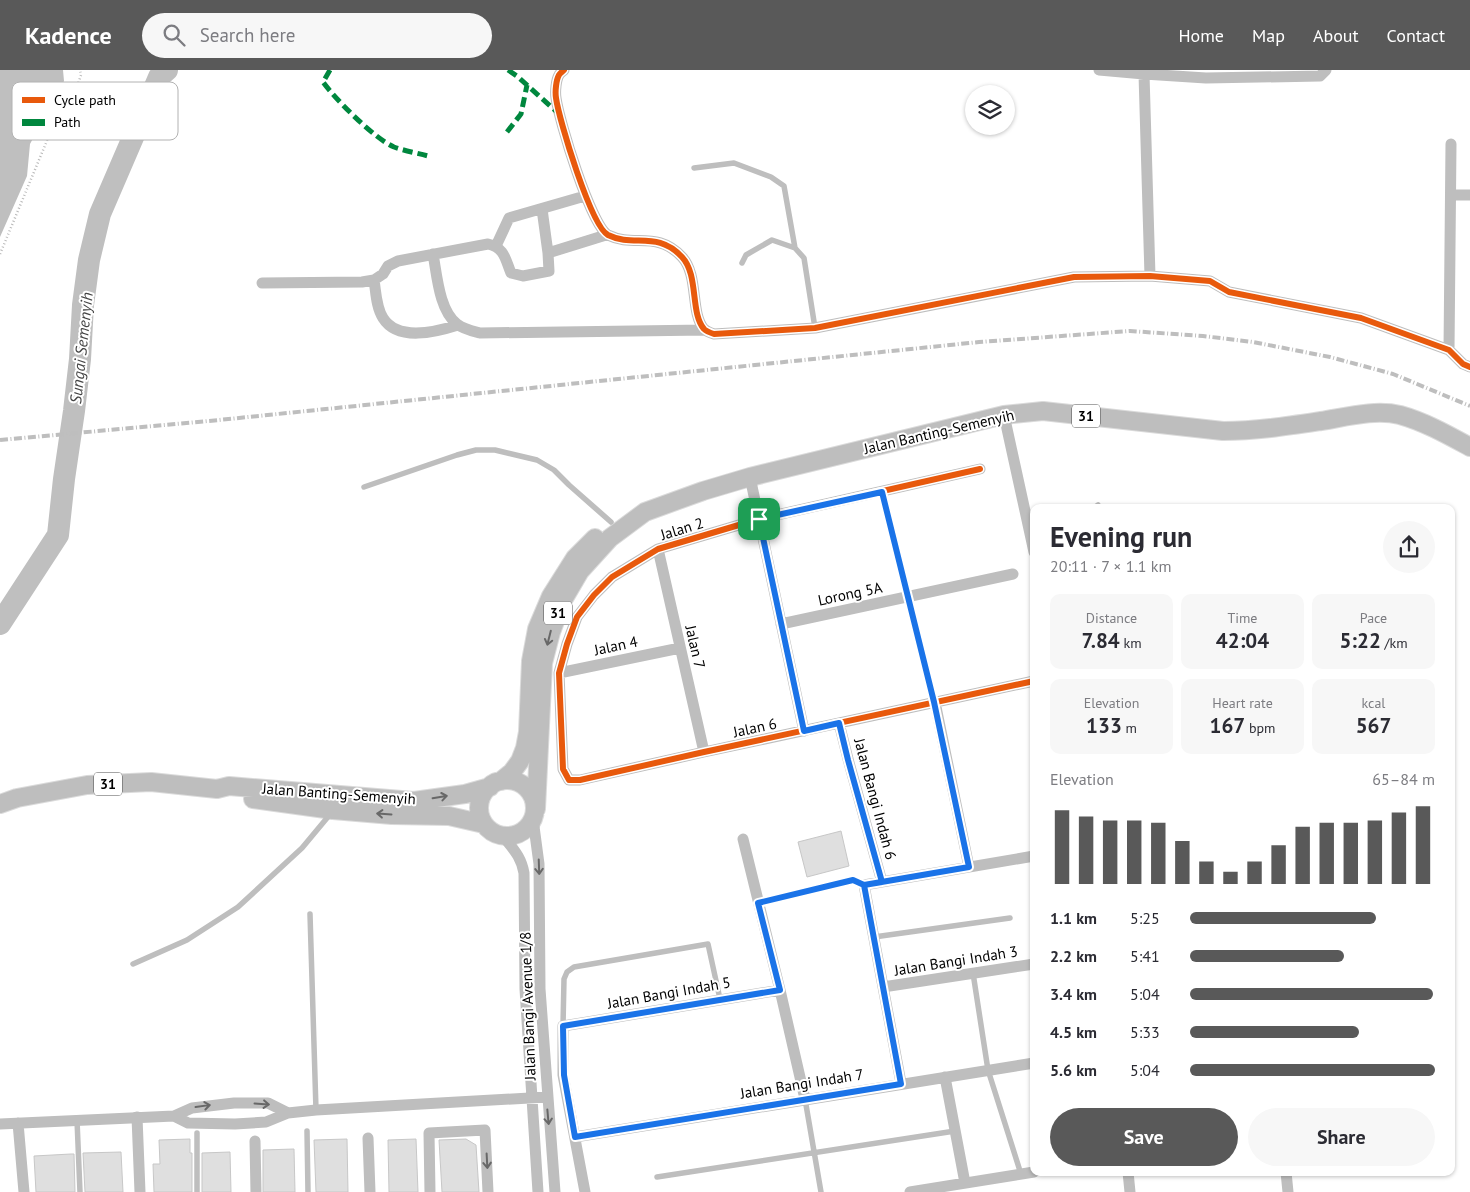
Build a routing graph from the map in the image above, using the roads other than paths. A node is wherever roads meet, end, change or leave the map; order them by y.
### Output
1 (564, 70) edge
2 (1100, 70) edge
3 (1326, 70) edge
4 (1144, 74) junction
5 (1451, 144) dead end
6 (694, 168) dead end
7 (1451, 195) junction
8 (585, 196) junction
9 (1470, 196) edge
10 (542, 209) junction
11 (606, 235) junction
12 (496, 246) junction
13 (795, 248) junction
14 (548, 253) junction
15 (433, 254) junction
16 (742, 263) dead end
17 (1150, 276) junction
18 (374, 280) junction
19 (262, 283) dead end
20 (458, 325) junction
21 (815, 328) junction
22 (705, 330) junction
23 (1449, 350) junction
24 (1470, 367) edge
25 (1004, 415) junction
26 (1470, 447) edge
27 (980, 469) dead end
28 (750, 478) junction
29 (364, 487) dead end
30 (703, 490) junction
31 (882, 492) junction
32 (759, 519) junction
33 (611, 522) junction
34 (1030, 526) edge
35 (658, 549) junction
36 (1013, 574) dead end
37 (908, 596) junction
38 (781, 624) junction
39 (680, 648) junction
40 (559, 673) junction
41 (1030, 682) edge
42 (934, 702) junction
43 (839, 723) junction
44 (804, 731) junction
45 (704, 752) junction
46 (569, 780) joint
47 (495, 784) junction
48 (217, 789) junction
49 (0, 804) edge
50 (333, 810) junction
51 (535, 814) junction
52 (484, 824) junction
53 (503, 836) junction
54 (742, 839) dead end
55 (1030, 857) edge
56 (969, 867) junction
57 (882, 882) junction
58 (864, 885) junction
59 (758, 903) junction
60 (310, 914) dead end
61 (1010, 918) dead end
62 (874, 938) junction
63 (133, 964) dead end
64 (1030, 965) edge
65 (973, 973) junction
66 (883, 987) junction
67 (780, 990) junction
68 (720, 999) junction
69 (563, 1026) junction
70 (1030, 1064) edge
71 (988, 1070) junction
72 (945, 1077) junction
73 (901, 1084) junction
74 (547, 1097) junction
75 (532, 1098) junction
76 (805, 1099) junction
77 (316, 1110) junction
78 (288, 1112) junction
79 (174, 1116) junction
80 (137, 1117) junction
81 (77, 1120) junction
82 (18, 1123) junction
83 (0, 1124) edge
84 (307, 1131) dead end
85 (955, 1131) junction
86 (197, 1133) dead end
87 (575, 1137) junction
88 (368, 1138) dead end
89 (255, 1141) dead end
90 (814, 1153) junction
91 (1030, 1173) edge
92 (1021, 1174) junction
93 (1128, 1176) edge
94 (1286, 1176) edge
95 (657, 1177) dead end
96 (958, 1187) edge
97 (24, 1192) edge
98 (80, 1192) edge
99 (140, 1192) edge
100 (197, 1192) edge
101 (256, 1192) edge
102 (308, 1192) edge
103 (370, 1192) edge
104 (430, 1192) edge
105 (488, 1192) edge
106 (538, 1192) edge
107 (555, 1192) edge
108 (585, 1192) edge
109 (821, 1192) edge
110 (910, 1192) edge
111 (1130, 1192) edge
112 (1288, 1192) edge

1 - 8 street
2 - 4 street
3 - 4 street
4 - 17 street
5 - 7 street
6 - 13 lane
7 - 9 street
7 - 23 street
8 - 10 street
8 - 11 street
10 - 12 street
10 - 14 street
11 - 14 street
11 - 22 street
12 - 14 street
12 - 15 street
13 - 16 lane
13 - 21 lane
15 - 18 street
15 - 20 street
17 - 21 street
17 - 23 street
18 - 19 street
18 - 20 street
20 - 22 street
21 - 22 street
23 - 24 street
25 - 26 main road, Jalan Banting-Semenyih / 31
25 - 28 main road, Jalan Banting-Semenyih / 31
25 - 34 street
27 - 31 street, Jalan 2
28 - 30 main road, Jalan Banting-Semenyih / 31
28 - 32 street
29 - 33 lane
30 - 33 main road, Jalan Banting-Semenyih / 31
30 -> 51 main road, Jalan Banting-Semenyih / 31
31 - 32 street, Jalan 2
31 - 37 lane
32 - 35 street, Jalan 2
32 - 38 street
33 - 47 main road, Jalan Banting-Semenyih / 31
35 - 39 street, Jalan 7
35 - 40 street, Jalan 2
36 - 37 street, Lorong 5A
37 - 38 street, Lorong 5A
37 - 42 lane
38 - 44 street
39 - 40 street, Jalan 4
39 - 45 street, Jalan 7
40 - 46 street, Jalan 2
41 - 42 street, Jalan 6
42 - 43 street, Jalan 6
42 - 56 street
43 - 44 street, Jalan 6
43 - 57 street, Jalan Bangi Indah 6
44 - 45 street, Jalan 6
45 - 46 street, Jalan 6
48 -> 47 main road, Jalan Banting-Semenyih / 31
47 - 51 main road
47 - 52 main road
48 - 49 main road, Jalan Banting-Semenyih / 31
48 - 50 main road, Jalan Banting-Semenyih / 31
52 -> 50 main road, Jalan Banting-Semenyih / 31
50 - 63 lane
51 - 53 main road
51 -> 74 street, Jalan Bangi Avenue 1/8
52 - 53 main road
53 - 75 street, Jalan Bangi Avenue 1/8
54 - 59 street
55 - 56 street
56 - 57 street
57 - 58 street
58 - 59 lane
58 - 62 street
59 - 67 street
60 - 77 lane
61 - 62 lane
62 - 66 street
64 - 65 street, Jalan Bangi Indah 3
65 - 66 street, Jalan Bangi Indah 3
65 - 71 lane
66 - 73 street
67 - 68 street, Jalan Bangi Indah 5
67 - 76 street
68 - 69 street, Jalan Bangi Indah 5
68 - 69 lane
69 - 87 street
70 - 71 street, Jalan Bangi Indah 7
71 - 72 street, Jalan Bangi Indah 7
71 - 92 lane
72 - 73 street, Jalan Bangi Indah 7
72 - 85 street
73 - 76 street, Jalan Bangi Indah 7
74 - 75 street
74 -> 107 street, Jalan Bangi Avenue 1/8
75 - 77 street
75 - 106 street, Jalan Bangi Avenue 1/8
76 - 87 street, Jalan Bangi Indah 7
76 - 90 lane
77 - 78 street
79 -> 78 street
78 - 79 street
79 - 80 street
80 - 81 street
80 - 99 street
81 - 82 street
81 - 98 lane
82 - 83 street
82 - 97 street
84 - 102 lane
85 - 90 lane
85 - 96 street
86 - 100 lane
87 - 108 street
88 - 103 street
89 - 101 street
90 - 95 lane
90 - 109 lane
91 - 92 street
92 - 96 street
93 - 111 street
94 - 112 street
96 - 110 street
104 -> 105 street

